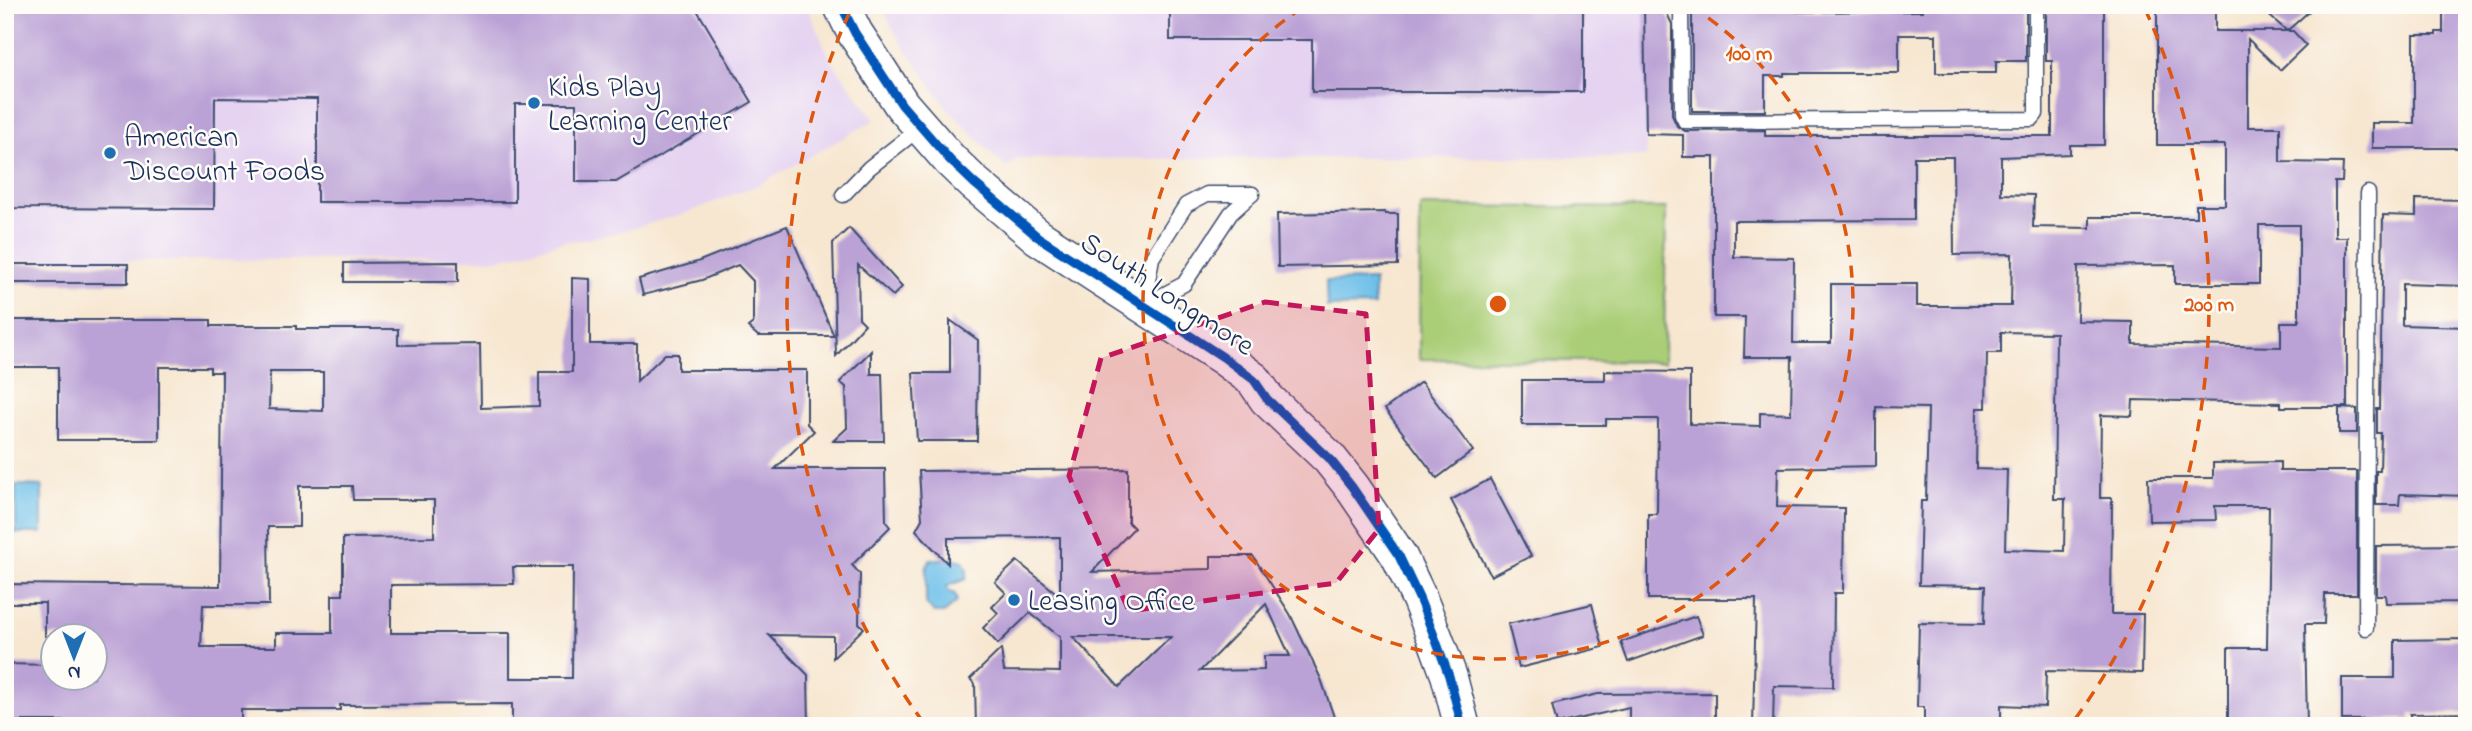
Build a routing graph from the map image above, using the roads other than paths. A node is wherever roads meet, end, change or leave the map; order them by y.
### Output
1 (841, 5) edge
2 (1681, 5) edge
3 (2036, 5) edge
4 (921, 127) junction
5 (2368, 193) dead end
6 (843, 195) dead end
7 (1144, 305) junction
8 (2366, 628) dead end
9 (1462, 726) edge

1 - 4 street, South Longmore
2 - 3 lane
4 - 6 lane
4 - 7 street, South Longmore
5 - 8 lane
7 - 7 lane
7 - 9 street, South Longmore

